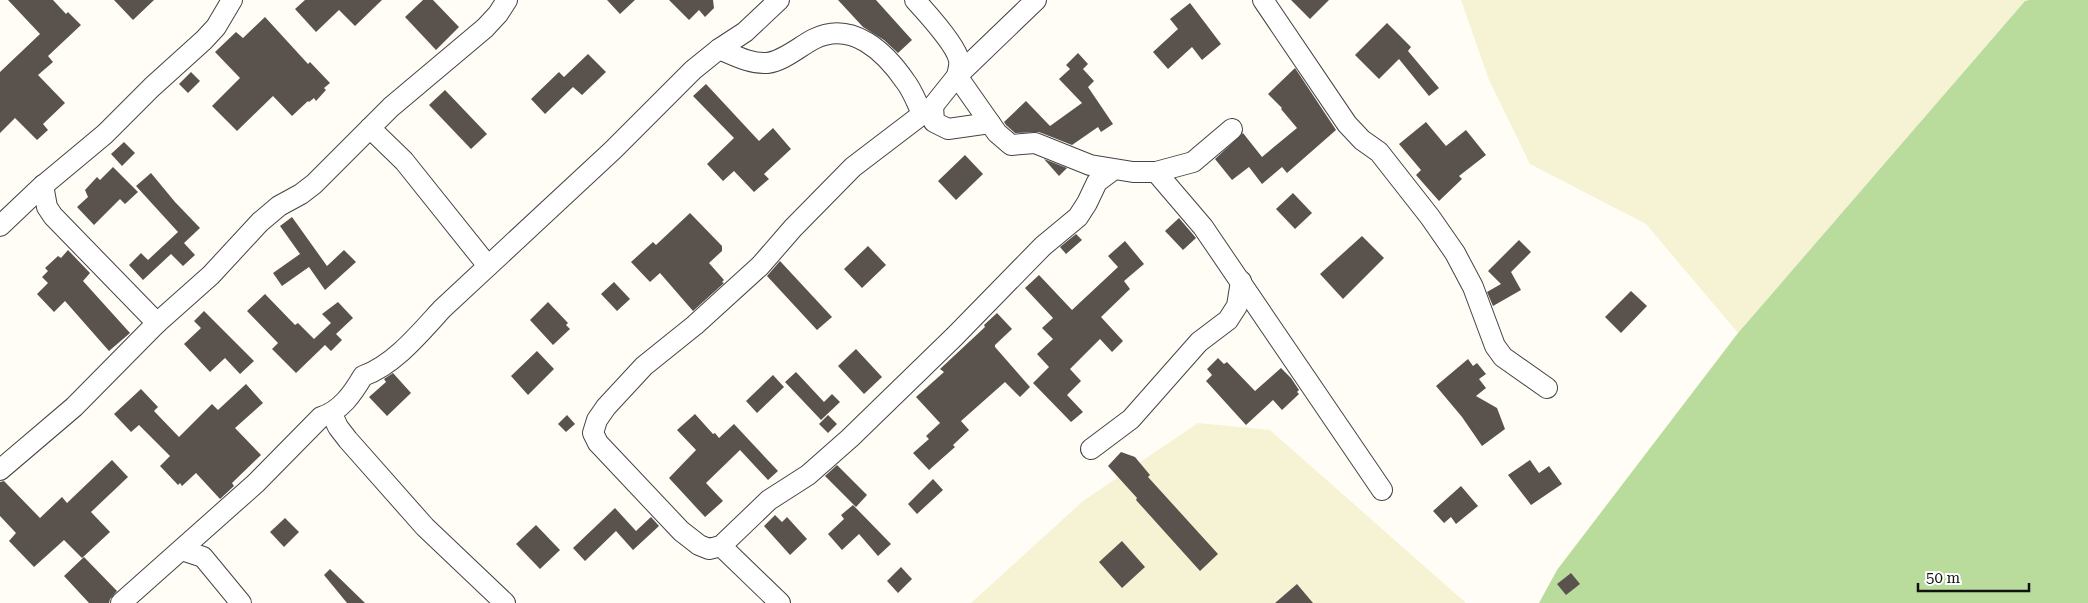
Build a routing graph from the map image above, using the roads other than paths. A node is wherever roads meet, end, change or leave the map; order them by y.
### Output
1 (232, 0) edge
2 (507, 0) edge
3 (779, 0) edge
4 (915, 0) edge
5 (1036, 0) edge
6 (1263, 0) edge
7 (720, 49) junction
8 (957, 76) junction
9 (928, 111) junction
10 (990, 123) junction
11 (370, 128) junction
12 (1232, 129) dead end
13 (1156, 172) junction
14 (1094, 174) junction
15 (43, 186) junction
16 (0, 226) edge
17 (488, 266) junction
18 (1241, 281) junction
19 (156, 323) junction
20 (1547, 388) dead end
21 (332, 414) junction
22 (1091, 449) dead end
23 (0, 470) edge
24 (1382, 490) dead end
25 (202, 532) junction
26 (721, 546) junction
27 (182, 550) junction
28 (203, 557) junction
29 (121, 603) edge
30 (241, 603) edge
31 (505, 603) edge
32 (780, 603) edge

1 - 15 street
2 - 11 street
3 - 7 street
4 - 8 street
5 - 8 street
6 - 20 street
7 - 9 street
7 - 17 street
8 - 9 street
8 - 10 street
9 - 10 street
9 - 26 street
10 - 14 street
11 - 17 street
11 - 19 street
12 - 13 street
13 - 14 street
13 - 18 street
14 - 26 street
15 - 16 street
15 - 19 street
17 - 21 street
18 - 22 street
18 - 24 street
19 - 23 street
21 - 25 street
21 - 31 street
25 - 27 street
25 - 28 street
26 - 32 street
27 - 28 street
27 - 29 street
28 - 30 street

